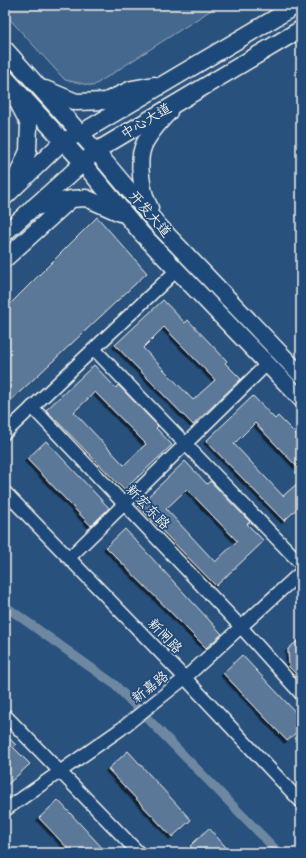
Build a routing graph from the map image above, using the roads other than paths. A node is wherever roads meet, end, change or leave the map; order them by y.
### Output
1 (297, 5) edge
2 (301, 29) edge
3 (5, 49) edge
4 (5, 77) edge
5 (5, 80) edge
6 (165, 83) junction
7 (37, 85) junction
8 (177, 102) junction
9 (81, 133) junction
10 (63, 142) junction
11 (96, 151) junction
12 (82, 162) junction
13 (6, 190) edge
14 (71, 199) junction
15 (30, 209) junction
16 (159, 226) junction
17 (5, 233) edge
18 (141, 233) junction
19 (5, 259) edge
20 (177, 270) junction
21 (94, 349) junction
22 (267, 364) junction
23 (301, 375) edge
24 (301, 399) edge
25 (32, 407) junction
26 (5, 433) edge
27 (185, 444) junction
28 (5, 492) edge
29 (124, 504) junction
30 (68, 558) junction
31 (301, 564) edge
32 (301, 572) edge
33 (241, 627) junction
34 (185, 678) junction
35 (301, 694) edge
36 (5, 715) edge
37 (60, 772) junction
38 (301, 802) edge
39 (5, 810) edge
40 (139, 853) edge

1 - 6 main road, 中心大道
2 - 8 main road, 中心大道
3 - 7 main road, 开发大道
4 - 10 main road, 开发大道
5 - 13 main road
6 - 7 main road
6 - 9 main road, 中心大道
7 - 9 main road, 开发大道
8 - 11 main road, 中心大道
8 - 16 main road
9 - 10 main road, 中心大道
9 - 11 main road, 开发大道
10 - 12 main road, 开发大道
10 - 13 main road, 中心大道
11 - 12 main road, 中心大道
11 - 16 main road, 开发大道
12 - 15 main road, 中心大道
12 - 18 main road, 开发大道
14 - 15 main road
14 - 18 main road
14 - 19 main road
15 - 17 main road, 中心大道
16 - 23 main road, 开发大道
18 - 20 main road, 开发大道
20 - 21 street
20 - 22 main road, 开发大道
21 - 25 street
21 - 27 street
22 - 24 main road, 开发大道
22 - 27 street
25 - 26 street
25 - 29 street, 新宏东路
27 - 29 street
27 - 31 street
28 - 30 street, 新闸路
29 - 30 street
29 - 33 street, 新宏东路
30 - 34 street, 新闸路
32 - 33 street, 新嘉路
33 - 34 street, 新嘉路
33 - 35 street, 新宏东路
34 - 37 street, 新嘉路
34 - 38 street, 新闸路
36 - 37 street
37 - 39 street, 新嘉路
37 - 40 street

